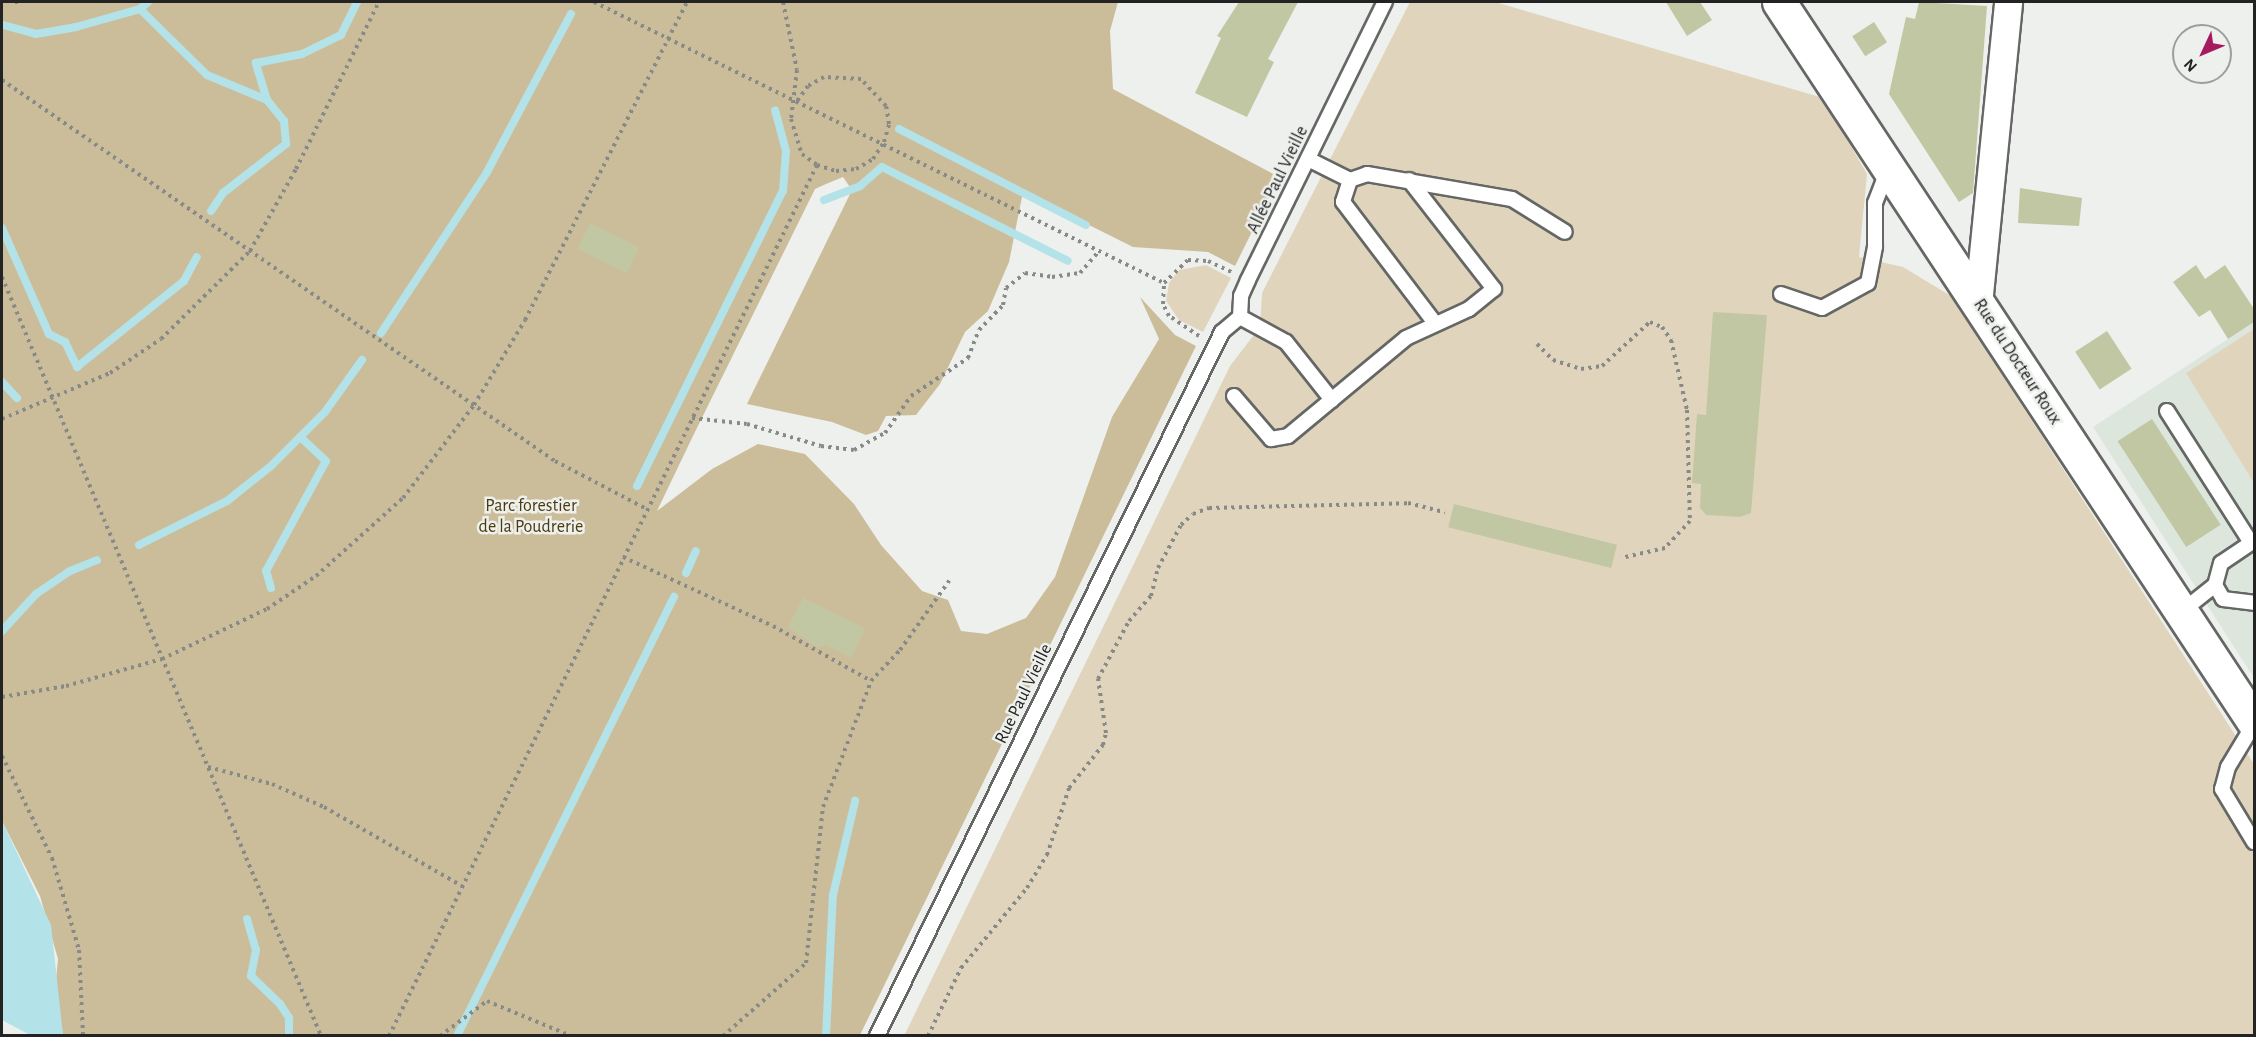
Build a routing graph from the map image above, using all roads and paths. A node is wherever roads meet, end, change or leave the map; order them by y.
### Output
1 (15, 2) edge
2 (20, 2) edge
3 (379, 2) edge
4 (594, 2) edge
5 (687, 2) edge
6 (783, 2) edge
7 (1385, 2) edge
8 (1779, 2) edge
9 (2008, 2) edge
10 (668, 38) junction
11 (2, 80) edge
12 (796, 101) junction
13 (885, 142) junction
14 (1308, 159) junction
15 (817, 165) junction
16 (1889, 168) junction
17 (1350, 180) junction
18 (1409, 180) junction
19 (1565, 232) dead end
20 (250, 251) junction
21 (1098, 252) junction
22 (2, 277) edge
23 (1248, 280) junction
24 (1164, 283) junction
25 (1781, 294) dead end
26 (1978, 304) junction
27 (1240, 317) junction
28 (1435, 323) junction
29 (1537, 344) dead end
30 (1216, 345) junction
31 (1234, 396) dead end
32 (53, 400) junction
33 (1332, 400) junction
34 (474, 405) junction
35 (2167, 411) dead end
36 (692, 418) junction
37 (2, 419) edge
38 (647, 510) junction
39 (1445, 512) dead end
40 (623, 557) junction
41 (1621, 558) dead end
42 (949, 581) dead end
43 (2215, 585) junction
44 (2254, 603) edge
45 (2181, 612) junction
46 (162, 659) junction
47 (871, 681) junction
48 (2, 697) edge
49 (2254, 723) edge
50 (2, 756) edge
51 (207, 767) junction
52 (2254, 842) edge
53 (462, 886) junction
54 (83, 1035) edge
55 (321, 1035) edge
56 (389, 1035) edge
57 (440, 1035) edge
58 (572, 1035) edge
59 (723, 1035) edge
60 (876, 1035) edge
61 (928, 1035) edge

1 - 2 path
3 - 20 path
4 - 10 path
5 - 10 path
6 - 12 path
7 - 14 lane, Allée Paul Vieille
8 - 16 main road, Rue du Docteur Roux
9 - 26 street
10 - 12 path
10 - 34 path
11 - 20 path
12 - 13 path
12 - 13 path
12 - 15 path
13 - 15 path
13 - 21 path
14 - 17 lane
14 - 23 lane, Allée Paul Vieille
15 - 36 path
16 - 25 lane
16 - 26 main road, Rue du Docteur Roux
17 - 18 lane
17 - 28 lane
18 - 19 lane
18 - 28 lane
20 - 32 path
20 - 34 path
21 - 24 path
21 - 36 path
22 - 32 path
23 - 24 path
23 - 27 lane, Allée Paul Vieille
24 - 30 path
26 - 45 main road, Rue du Docteur Roux
27 - 30 lane
27 - 33 lane
28 - 33 lane
29 - 41 path
30 - 60 lane, Rue Paul Vieille
31 - 33 lane
32 - 37 path
32 - 46 path
34 - 38 path
34 - 46 path
35 - 43 lane
36 - 38 path
38 - 40 path
39 - 61 path
40 - 47 path
40 - 53 path
42 - 47 path
43 - 44 lane
43 - 45 lane
45 - 49 main road, Rue du Docteur Roux
46 - 48 path
46 - 51 path
47 - 59 path
49 - 52 lane
50 - 54 path
51 - 53 path
51 - 55 path
53 - 56 path
57 - 58 path

